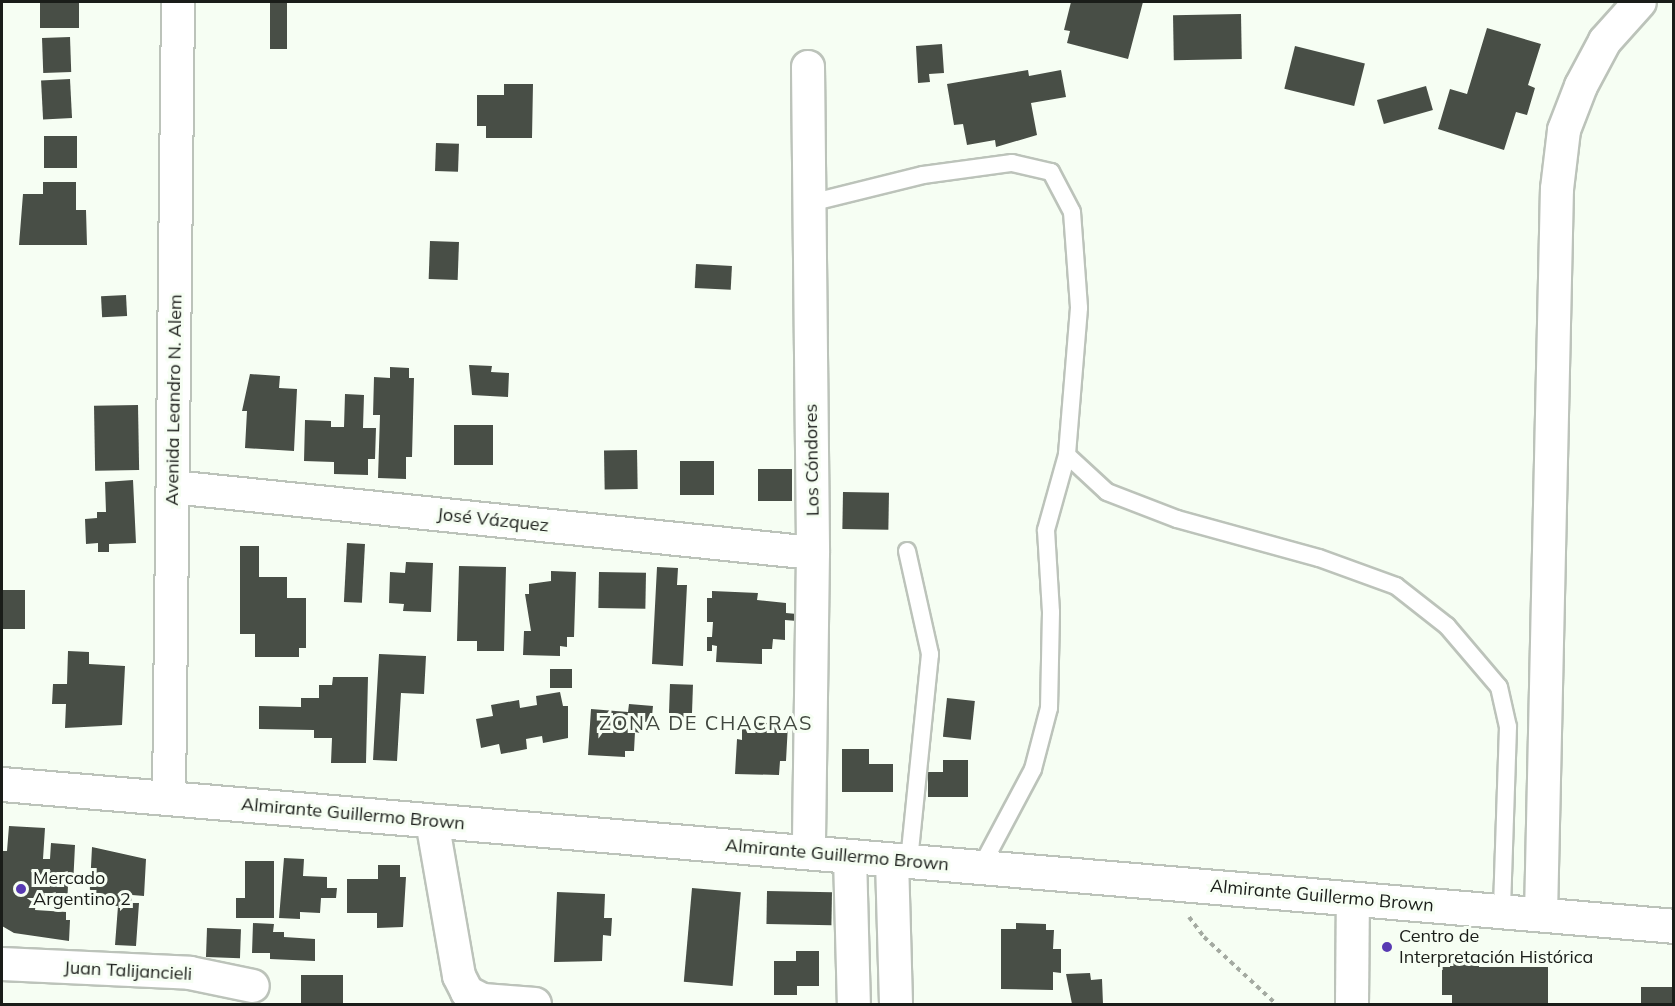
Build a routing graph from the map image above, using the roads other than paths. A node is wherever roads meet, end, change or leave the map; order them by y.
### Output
1 (178, 2) edge
2 (1640, 2) edge
3 (808, 67) dead end
4 (810, 203) junction
5 (1067, 455) junction
6 (173, 487) junction
7 (907, 551) dead end
8 (813, 553) junction
9 (2, 784) edge
10 (169, 798) junction
11 (432, 821) junction
12 (808, 853) junction
13 (850, 856) junction
14 (900, 860) junction
15 (981, 867) junction
16 (1353, 899) junction
17 (1502, 911) junction
18 (1541, 915) junction
19 (1674, 926) edge
20 (2, 964) edge
21 (253, 986) dead end
22 (534, 1005) edge
23 (854, 1005) edge
24 (896, 1005) edge
25 (1352, 1005) edge

1 - 6 street, Avenida Leandro N. Alem
2 - 18 street
3 - 4 street, Los Cóndores
4 - 5 lane
4 - 8 street, Los Cóndores
5 - 15 lane
5 - 17 lane
6 - 8 street, José Vázquez
6 - 10 street, Avenida Leandro N. Alem
7 - 14 lane
8 - 12 street, Los Cóndores
9 - 10 main road, Almirante Guillermo Brown
10 - 11 main road, Almirante Guillermo Brown
11 - 12 main road, Almirante Guillermo Brown
11 - 22 street
12 - 13 main road, Almirante Guillermo Brown
13 - 14 main road, Almirante Guillermo Brown
13 - 23 street
14 - 15 main road, Almirante Guillermo Brown
14 - 24 street
15 - 16 main road, Almirante Guillermo Brown
16 - 17 main road, Almirante Guillermo Brown
16 - 25 street
17 - 18 main road, Almirante Guillermo Brown
18 - 19 main road, Almirante Guillermo Brown
20 - 21 street, Juan Talijancieli

